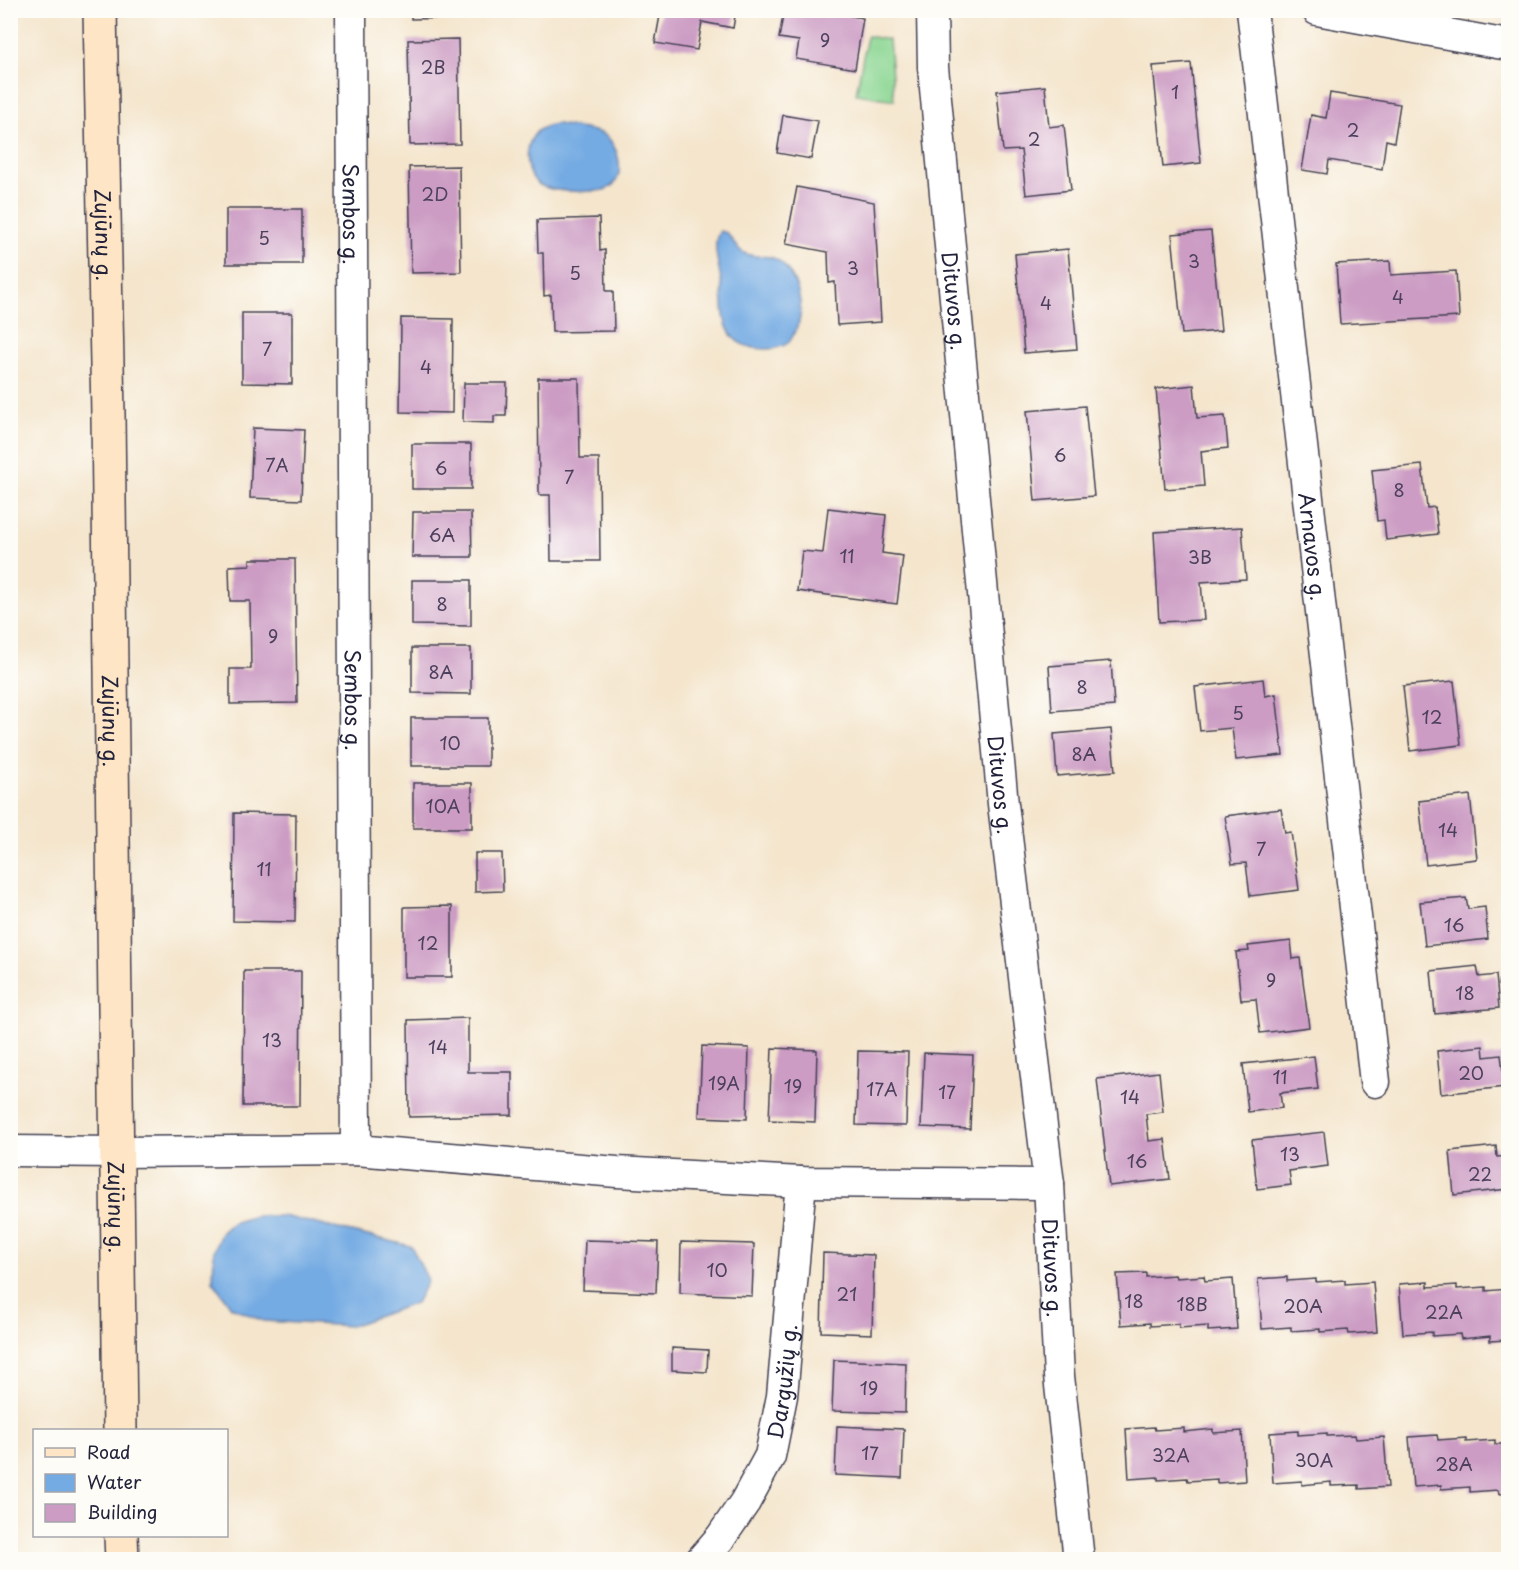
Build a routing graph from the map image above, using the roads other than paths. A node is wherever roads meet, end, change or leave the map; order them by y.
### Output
1 (100, 10) edge
2 (351, 10) edge
3 (932, 10) edge
4 (1252, 10) edge
5 (1317, 10) edge
6 (1509, 45) edge
7 (1375, 1082) dead end
8 (356, 1150) junction
9 (10, 1151) edge
10 (117, 1152) junction
11 (801, 1182) junction
12 (1049, 1184) junction
13 (120, 1429) edge
14 (121, 1537) edge
15 (122, 1560) edge
16 (701, 1560) edge
17 (1079, 1560) edge

1 - 10 main road, Zujūnų g.
2 - 8 street, Sembos g.
3 - 12 street, Dituvos g.
4 - 7 street, Arnavos g.
5 - 6 street
8 - 10 street
8 - 11 street
9 - 10 street
10 - 13 main road, Zujūnų g.
11 - 12 street
11 - 16 street, Dargužių g.
12 - 17 street, Dituvos g.
14 - 15 main road

